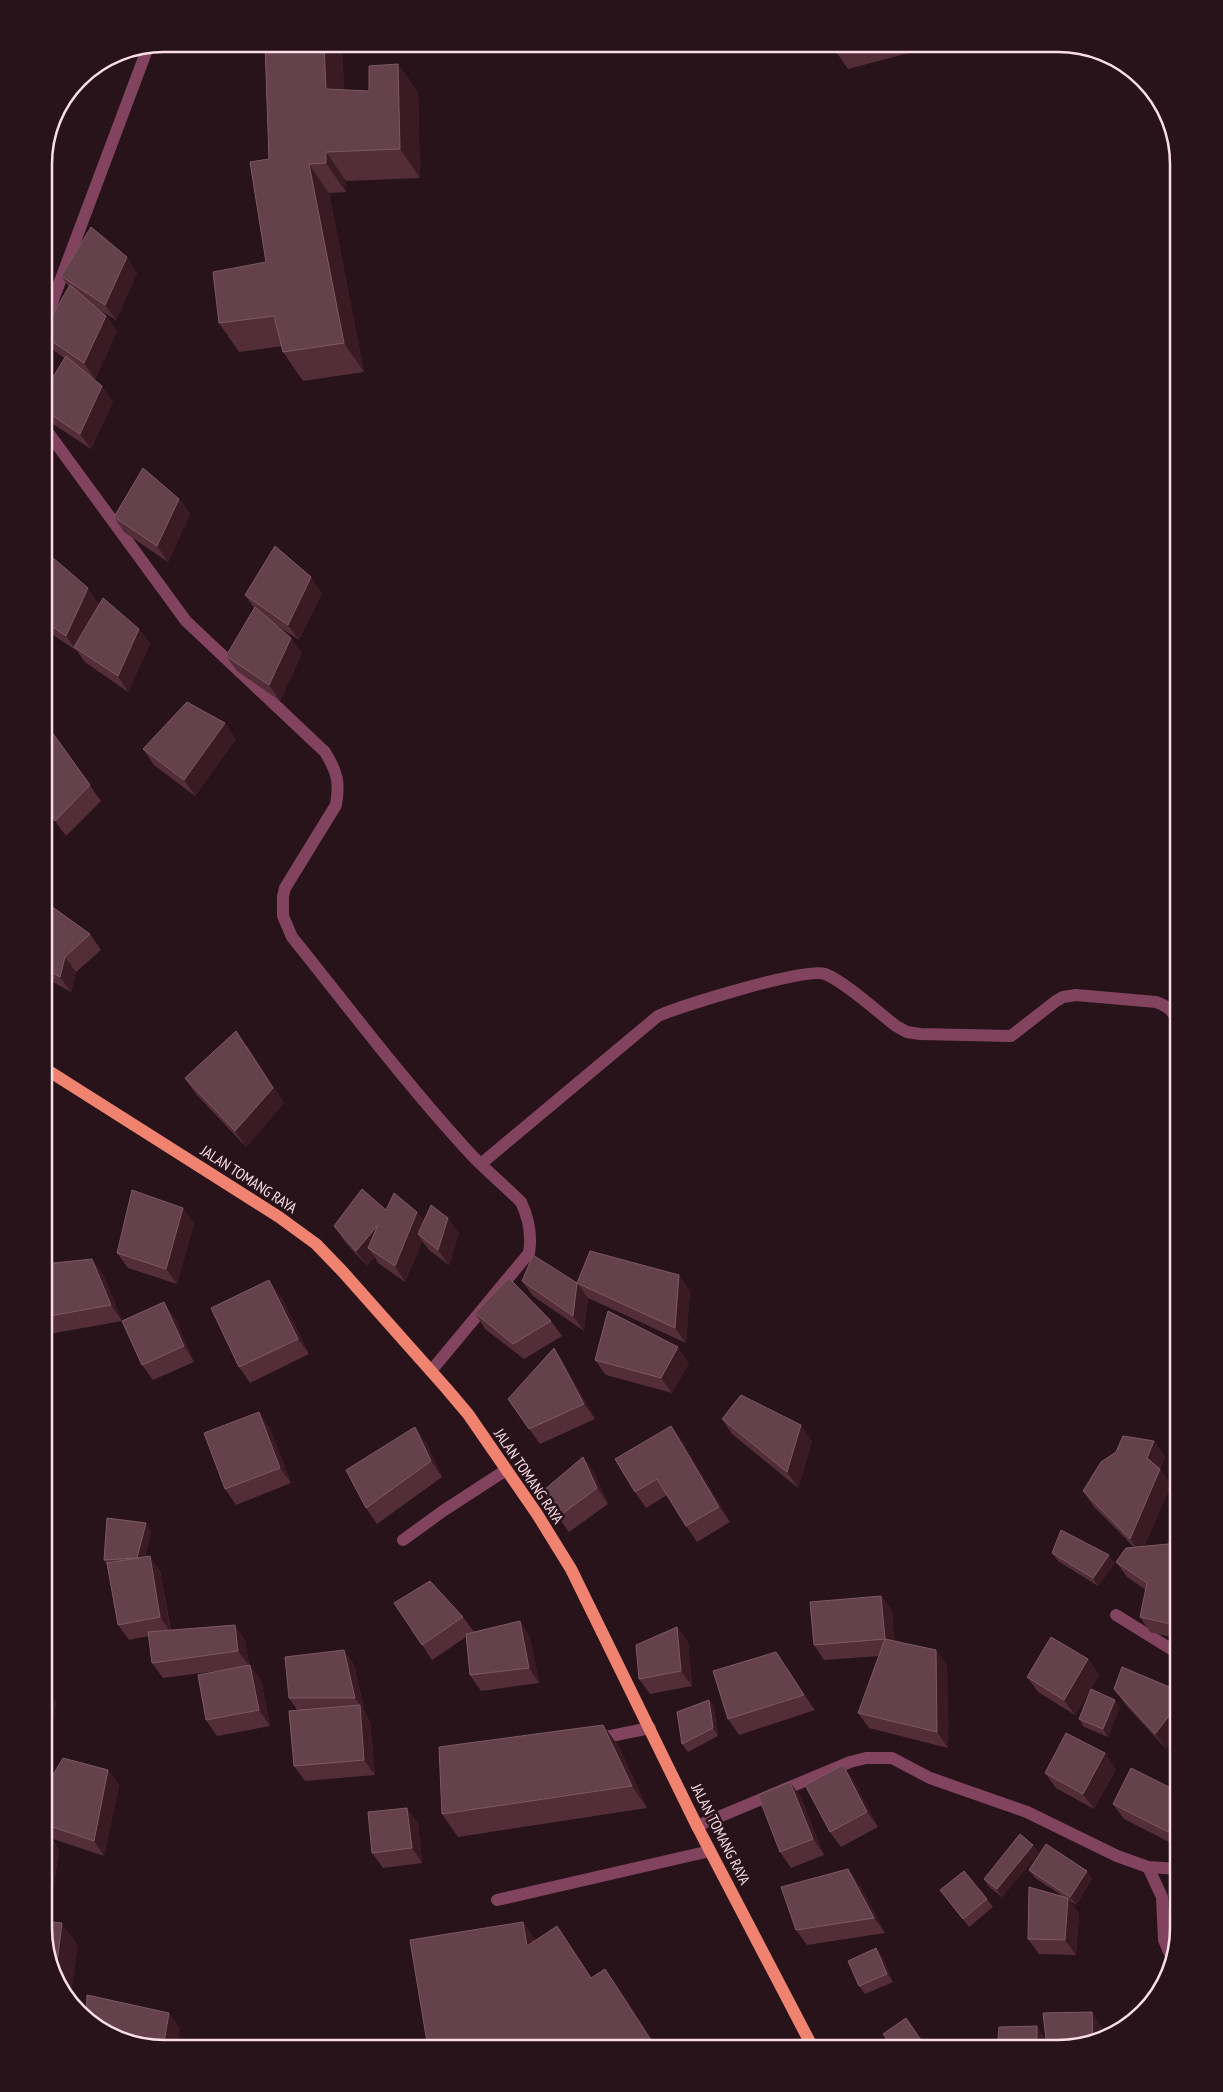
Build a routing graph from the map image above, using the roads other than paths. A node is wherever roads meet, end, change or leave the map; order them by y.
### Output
1 (145, 54) edge
2 (53, 300) edge
3 (53, 439) edge
4 (1170, 1008) edge
5 (52, 1073) edge
6 (482, 1163) junction
7 (431, 1371) junction
8 (506, 1470) junction
9 (403, 1540) dead end
10 (1116, 1615) dead end
11 (1170, 1648) edge
12 (650, 1728) junction
13 (580, 1742) edge
14 (697, 1826) junction
15 (710, 1851) junction
16 (1148, 1866) junction
17 (1170, 1868) edge
18 (497, 1900) dead end
19 (1168, 1950) edge
20 (809, 2040) edge

1 - 2 street
3 - 6 street
4 - 6 street
5 - 7 main road, JALAN TOMANG RAYA
6 - 7 street
7 - 8 main road, JALAN TOMANG RAYA
8 - 9 street
8 - 12 main road, JALAN TOMANG RAYA
10 - 11 street
12 - 13 street
12 - 14 main road, JALAN TOMANG RAYA
14 - 15 main road, JALAN TOMANG RAYA
14 - 16 street
15 - 18 street
15 - 20 main road, JALAN TOMANG RAYA
16 - 17 street
16 - 19 street

